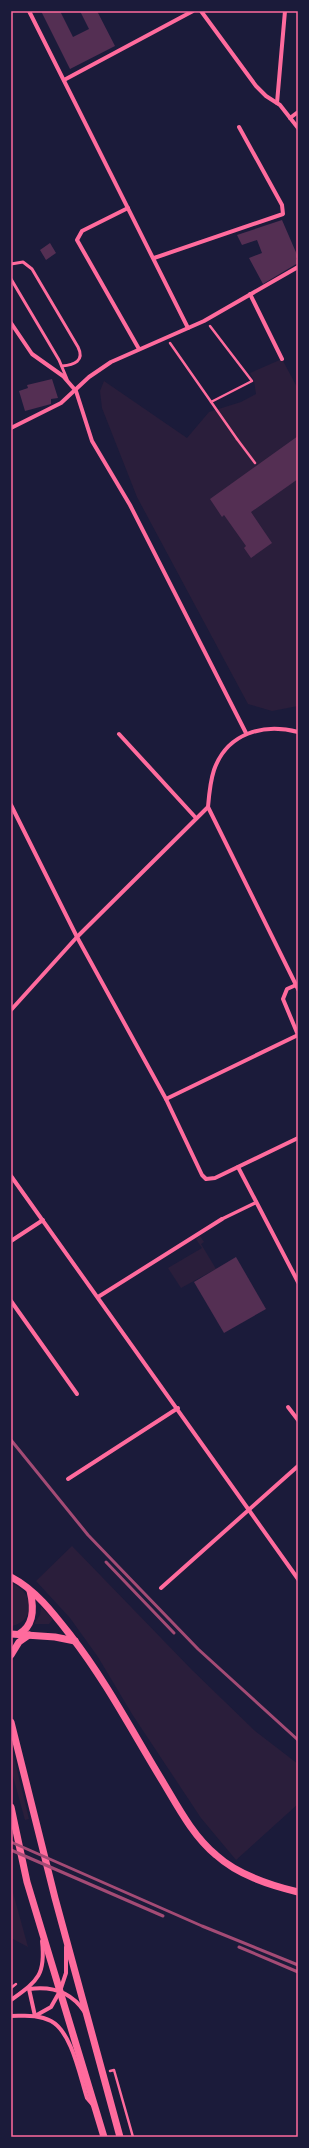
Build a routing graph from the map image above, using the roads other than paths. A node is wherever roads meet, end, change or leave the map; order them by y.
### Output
1 (30, 11) edge
2 (193, 11) edge
3 (201, 11) edge
4 (285, 11) edge
5 (64, 80) junction
6 (277, 103) junction
7 (298, 112) edge
8 (290, 118) junction
9 (239, 127) dead end
10 (298, 128) edge
11 (128, 208) junction
12 (154, 258) junction
13 (11, 264) edge
14 (298, 267) edge
15 (11, 279) edge
16 (250, 294) junction
17 (11, 323) edge
18 (188, 328) junction
19 (139, 349) junction
20 (282, 359) dead end
21 (62, 366) junction
22 (68, 381) junction
23 (76, 391) junction
24 (11, 428) edge
25 (298, 732) edge
26 (246, 733) junction
27 (119, 734) dead end
28 (11, 805) edge
29 (208, 807) junction
30 (196, 818) junction
31 (77, 937) junction
32 (297, 987) edge
33 (11, 1010) edge
34 (298, 1035) edge
35 (166, 1099) junction
36 (298, 1138) edge
37 (238, 1167) junction
38 (11, 1176) edge
39 (255, 1203) junction
40 (222, 1219) joint
41 (43, 1220) junction
42 (11, 1241) edge
43 (298, 1282) edge
44 (98, 1297) junction
45 (11, 1301) edge
46 (77, 1394) dead end
47 (288, 1407) dead end
48 (178, 1408) junction
49 (298, 1420) edge
50 (298, 1466) edge
51 (68, 1479) dead end
52 (249, 1508) junction
53 (11, 1577) edge
54 (298, 1579) edge
55 (161, 1588) dead end
56 (30, 1590) junction
57 (15, 1634) edge
58 (30, 1635) junction
59 (76, 1641) junction
60 (11, 1655) edge
61 (11, 1722) edge
62 (11, 1807) edge
63 (298, 1892) edge
64 (40, 1925) junction
65 (67, 1940) junction
66 (29, 1988) junction
67 (60, 1991) junction
68 (11, 2000) edge
69 (11, 2016) edge
70 (35, 2016) junction
71 (90, 2021) junction
72 (96, 2109) junction
73 (104, 2137) edge
74 (120, 2137) edge

1 - 5 street
2 - 5 street
3 - 6 street
4 - 6 street
5 - 11 street
6 - 8 street
7 - 8 street
8 - 10 street
9 - 12 street
11 - 12 street
11 - 19 street
12 - 18 street
13 - 21 lane
14 - 16 street
15 - 21 lane
16 - 18 street
16 - 20 street
17 - 22 street
18 - 19 street
19 - 23 street
21 - 22 lane
22 - 23 street
23 - 24 street
23 - 26 street
25 - 26 street
26 - 29 street
27 - 30 street
28 - 31 street
29 - 30 street
29 - 32 street
30 - 31 street
31 - 33 street
31 - 35 street
32 - 34 street
34 - 35 street
35 - 37 street
36 - 37 street
37 - 39 street
38 - 41 street
39 - 40 street
39 - 43 street
40 - 44 street
41 - 42 street
41 - 44 street
44 - 48 street
45 - 46 street
47 - 49 street
48 - 51 street
48 - 52 street
50 - 52 street
52 - 54 street
52 - 55 street
53 - 56 street
56 - 57 street
56 - 59 street
57 - 58 street
58 - 59 street
58 - 60 street
59 - 63 street
61 - 65 street
62 - 64 street
64 - 66 street
64 - 67 street
65 - 67 street
65 - 71 street
66 - 67 street
66 - 68 street
66 - 70 street
67 - 70 street
67 - 71 street
67 - 72 street
69 - 70 street
70 - 72 street
71 - 74 street
72 - 73 street

